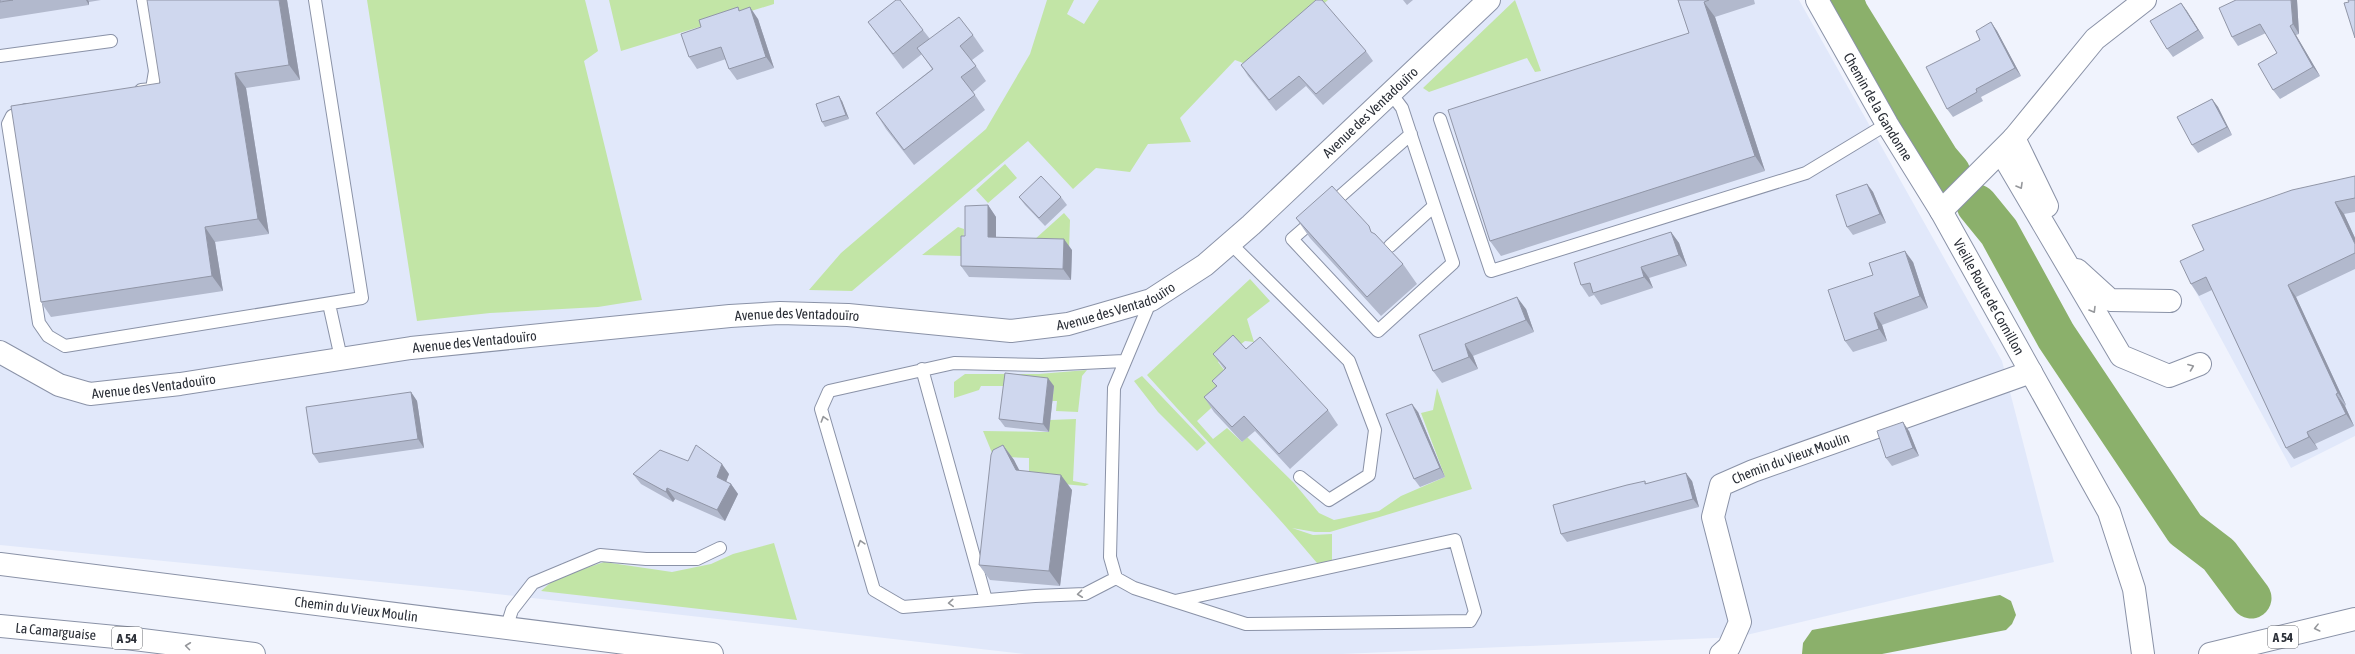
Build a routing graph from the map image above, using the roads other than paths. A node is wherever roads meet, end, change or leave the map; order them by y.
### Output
1 (143, 0) edge
2 (315, 0) edge
3 (1489, 0) edge
4 (1817, 0) edge
5 (2146, 0) edge
6 (111, 41) dead end
7 (0, 56) edge
8 (129, 92) edge
9 (1390, 92) junction
10 (39, 108) edge
11 (1440, 119) dead end
12 (1887, 124) junction
13 (1411, 134) junction
14 (2008, 145) junction
15 (1434, 206) junction
16 (1941, 211) junction
17 (1230, 243) junction
18 (1390, 246) dead end
19 (1151, 300) junction
20 (2170, 301) dead end
21 (329, 304) junction
22 (0, 352) edge
23 (341, 358) junction
24 (1124, 361) junction
25 (2200, 364) dead end
26 (922, 369) junction
27 (2031, 372) junction
28 (1300, 477) dead end
29 (720, 548) dead end
30 (0, 564) edge
31 (1116, 578) junction
32 (986, 600) junction
33 (1175, 601) junction
34 (2355, 619) edge
35 (0, 626) edge
36 (506, 629) junction
37 (254, 654) edge
38 (712, 654) edge
39 (1721, 654) edge
40 (2143, 654) edge
41 (2210, 654) edge

1 - 8 lane
2 - 21 lane
3 - 9 main road, Avenue des Ventadouïro
4 - 12 main road, Chemin de la Gandonne
5 - 14 main road
6 - 7 lane
9 - 13 lane
9 - 17 main road, Avenue des Ventadouïro
10 - 21 lane
11 - 12 lane
12 - 16 main road, Chemin de la Gandonne
13 - 15 lane
13 - 15 lane
14 - 16 main road
14 - 20 main road
14 -> 25 main road
15 - 18 lane
16 - 27 main road, Vieille Route de Cornillon
17 - 19 main road, Avenue des Ventadouïro
17 - 28 lane
19 - 23 main road, Avenue des Ventadouïro
19 - 24 lane
21 - 23 lane
22 - 23 main road, Avenue des Ventadouïro
24 - 26 lane
24 - 31 lane
26 - 32 lane
32 -> 26 lane
27 - 39 main road, Chemin du Vieux Moulin
27 - 40 main road, Vieille Route de Cornillon
29 - 36 lane
30 - 36 main road, Chemin du Vieux Moulin
31 -> 32 lane
31 - 33 lane
33 - 33 lane
34 -> 41 main road, A 54
37 -> 35 main road, La Camarguaise / A 54
36 - 38 main road, Chemin du Vieux Moulin

